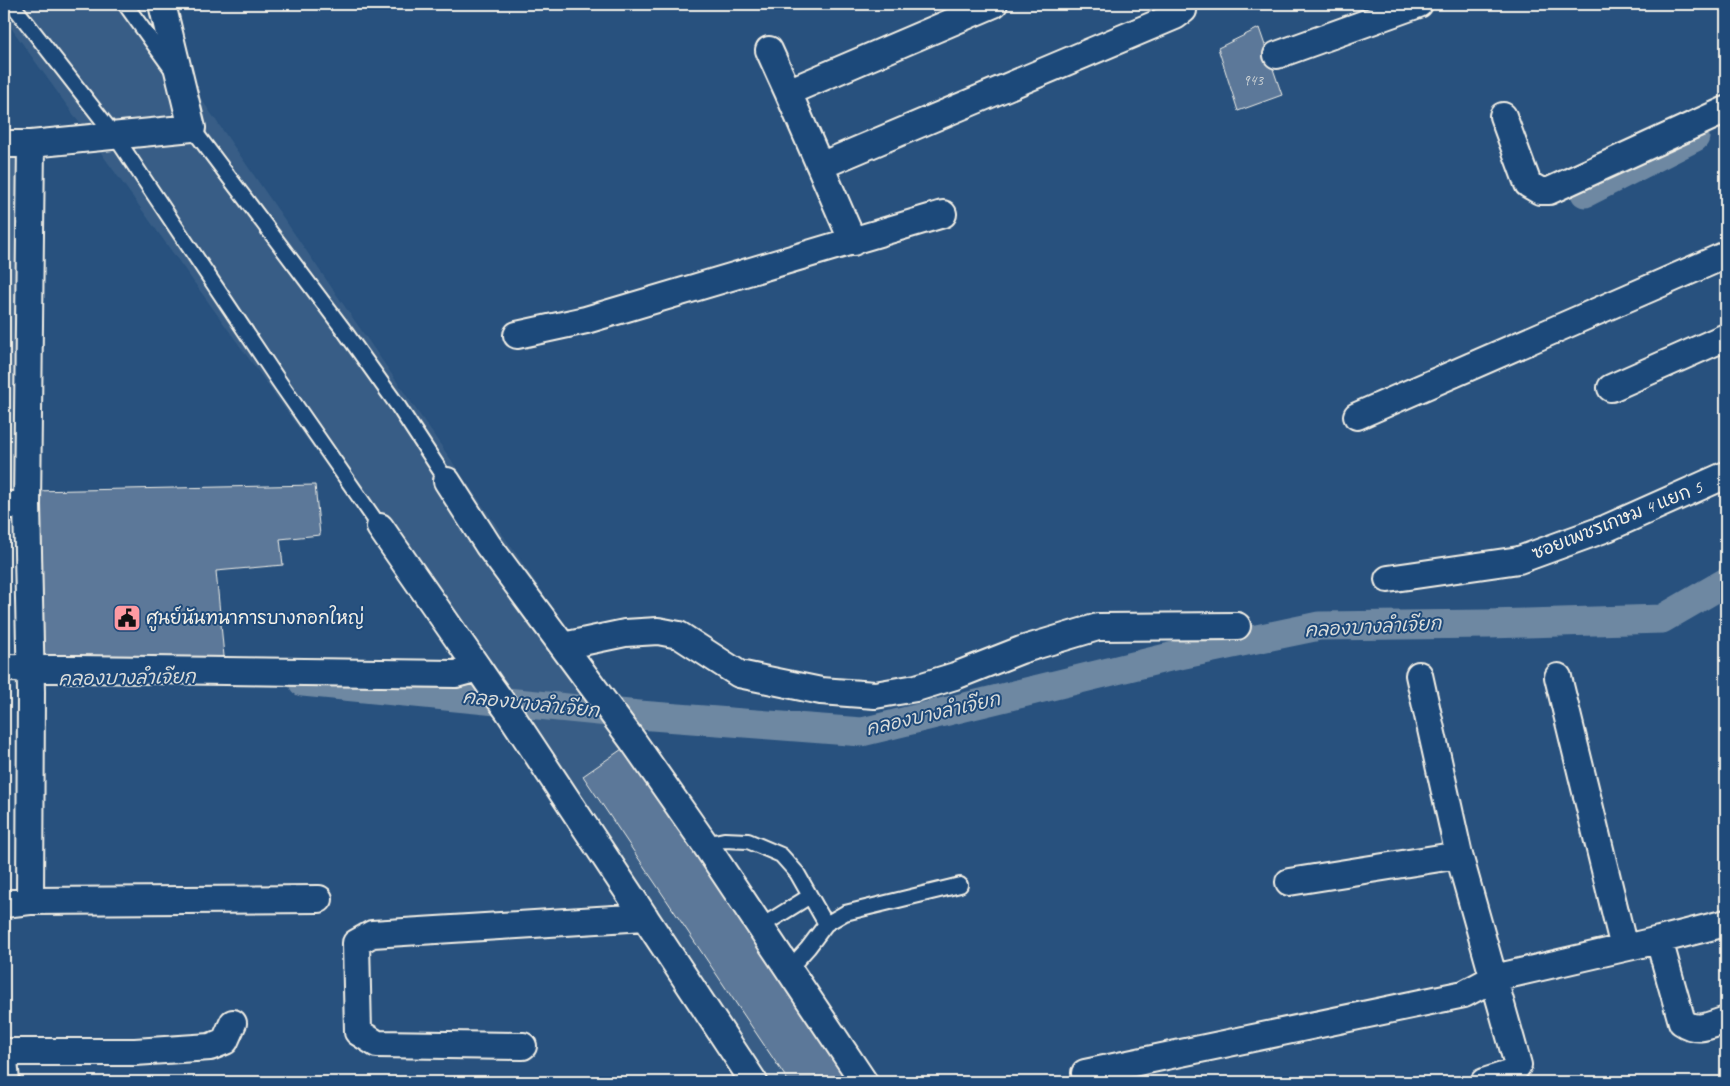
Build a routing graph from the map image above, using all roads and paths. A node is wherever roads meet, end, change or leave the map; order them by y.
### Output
1 (12, 4) edge
2 (125, 4) edge
3 (162, 4) edge
4 (994, 4) edge
5 (1182, 4) edge
6 (1419, 4) edge
7 (769, 50) dead end
8 (1276, 55) dead end
9 (180, 82) junction
10 (788, 92) junction
11 (1726, 110) edge
12 (1503, 116) dead end
13 (192, 128) junction
14 (115, 136) junction
15 (4, 144) edge
16 (31, 144) junction
17 (820, 166) junction
18 (943, 214) dead end
19 (853, 242) junction
20 (1726, 255) edge
21 (517, 335) dead end
22 (1726, 337) edge
23 (1610, 388) dead end
24 (1358, 416) dead end
25 (1726, 475) edge
26 (447, 481) joint
27 (16, 505) edge
28 (380, 527) joint
29 (1388, 579) dead end
30 (1237, 626) dead end
31 (563, 646) junction
32 (4, 668) edge
33 (1419, 675) dead end
34 (1558, 677) dead end
35 (30, 678) junction
36 (485, 678) junction
37 (705, 844) junction
38 (1459, 855) junction
39 (1289, 882) dead end
40 (960, 885) dead end
41 (810, 896) junction
42 (319, 899) dead end
43 (30, 901) junction
44 (4, 904) edge
45 (645, 917) junction
46 (1726, 923) edge
47 (826, 924) junction
48 (760, 927) junction
49 (1659, 940) junction
50 (1624, 948) junction
51 (788, 969) junction
52 (1494, 978) junction
53 (1726, 1020) edge
54 (233, 1023) dead end
55 (523, 1046) dead end
56 (4, 1052) edge
57 (4, 1059) edge
58 (1085, 1073) dead end
59 (6, 1082) edge
60 (754, 1082) edge
61 (864, 1082) edge
62 (1484, 1082) edge

1 - 14 lane
2 - 9 lane
3 - 9 street
4 - 10 street
5 - 17 street
6 - 8 street
7 - 10 street
9 - 13 street
10 - 17 street
11 - 12 street
13 - 14 street
13 - 26 lane
14 - 16 street
14 - 28 lane
15 - 16 street
16 - 27 street
17 - 19 street
18 - 19 street
19 - 21 street
20 - 24 street
22 - 23 street
25 - 29 street, ซอยเพชรเกษม 4 แยก 5
26 - 31 street
27 - 35 street
28 - 36 street
30 - 31 street
31 - 37 street
32 - 35 street
33 - 38 street
34 - 50 street
35 - 36 street
35 - 43 street
36 - 45 street
37 - 41 lane
37 - 48 street
38 - 39 street
38 - 52 street
40 - 47 lane
41 - 47 lane
41 - 48 lane
42 - 43 street
43 - 44 street
45 - 55 street
45 - 60 street
46 - 49 street
47 - 51 lane
48 - 51 street
49 - 50 street
49 - 53 street
50 - 52 street
51 - 61 street
52 - 58 street
52 - 62 street
54 - 56 street
57 - 59 street

